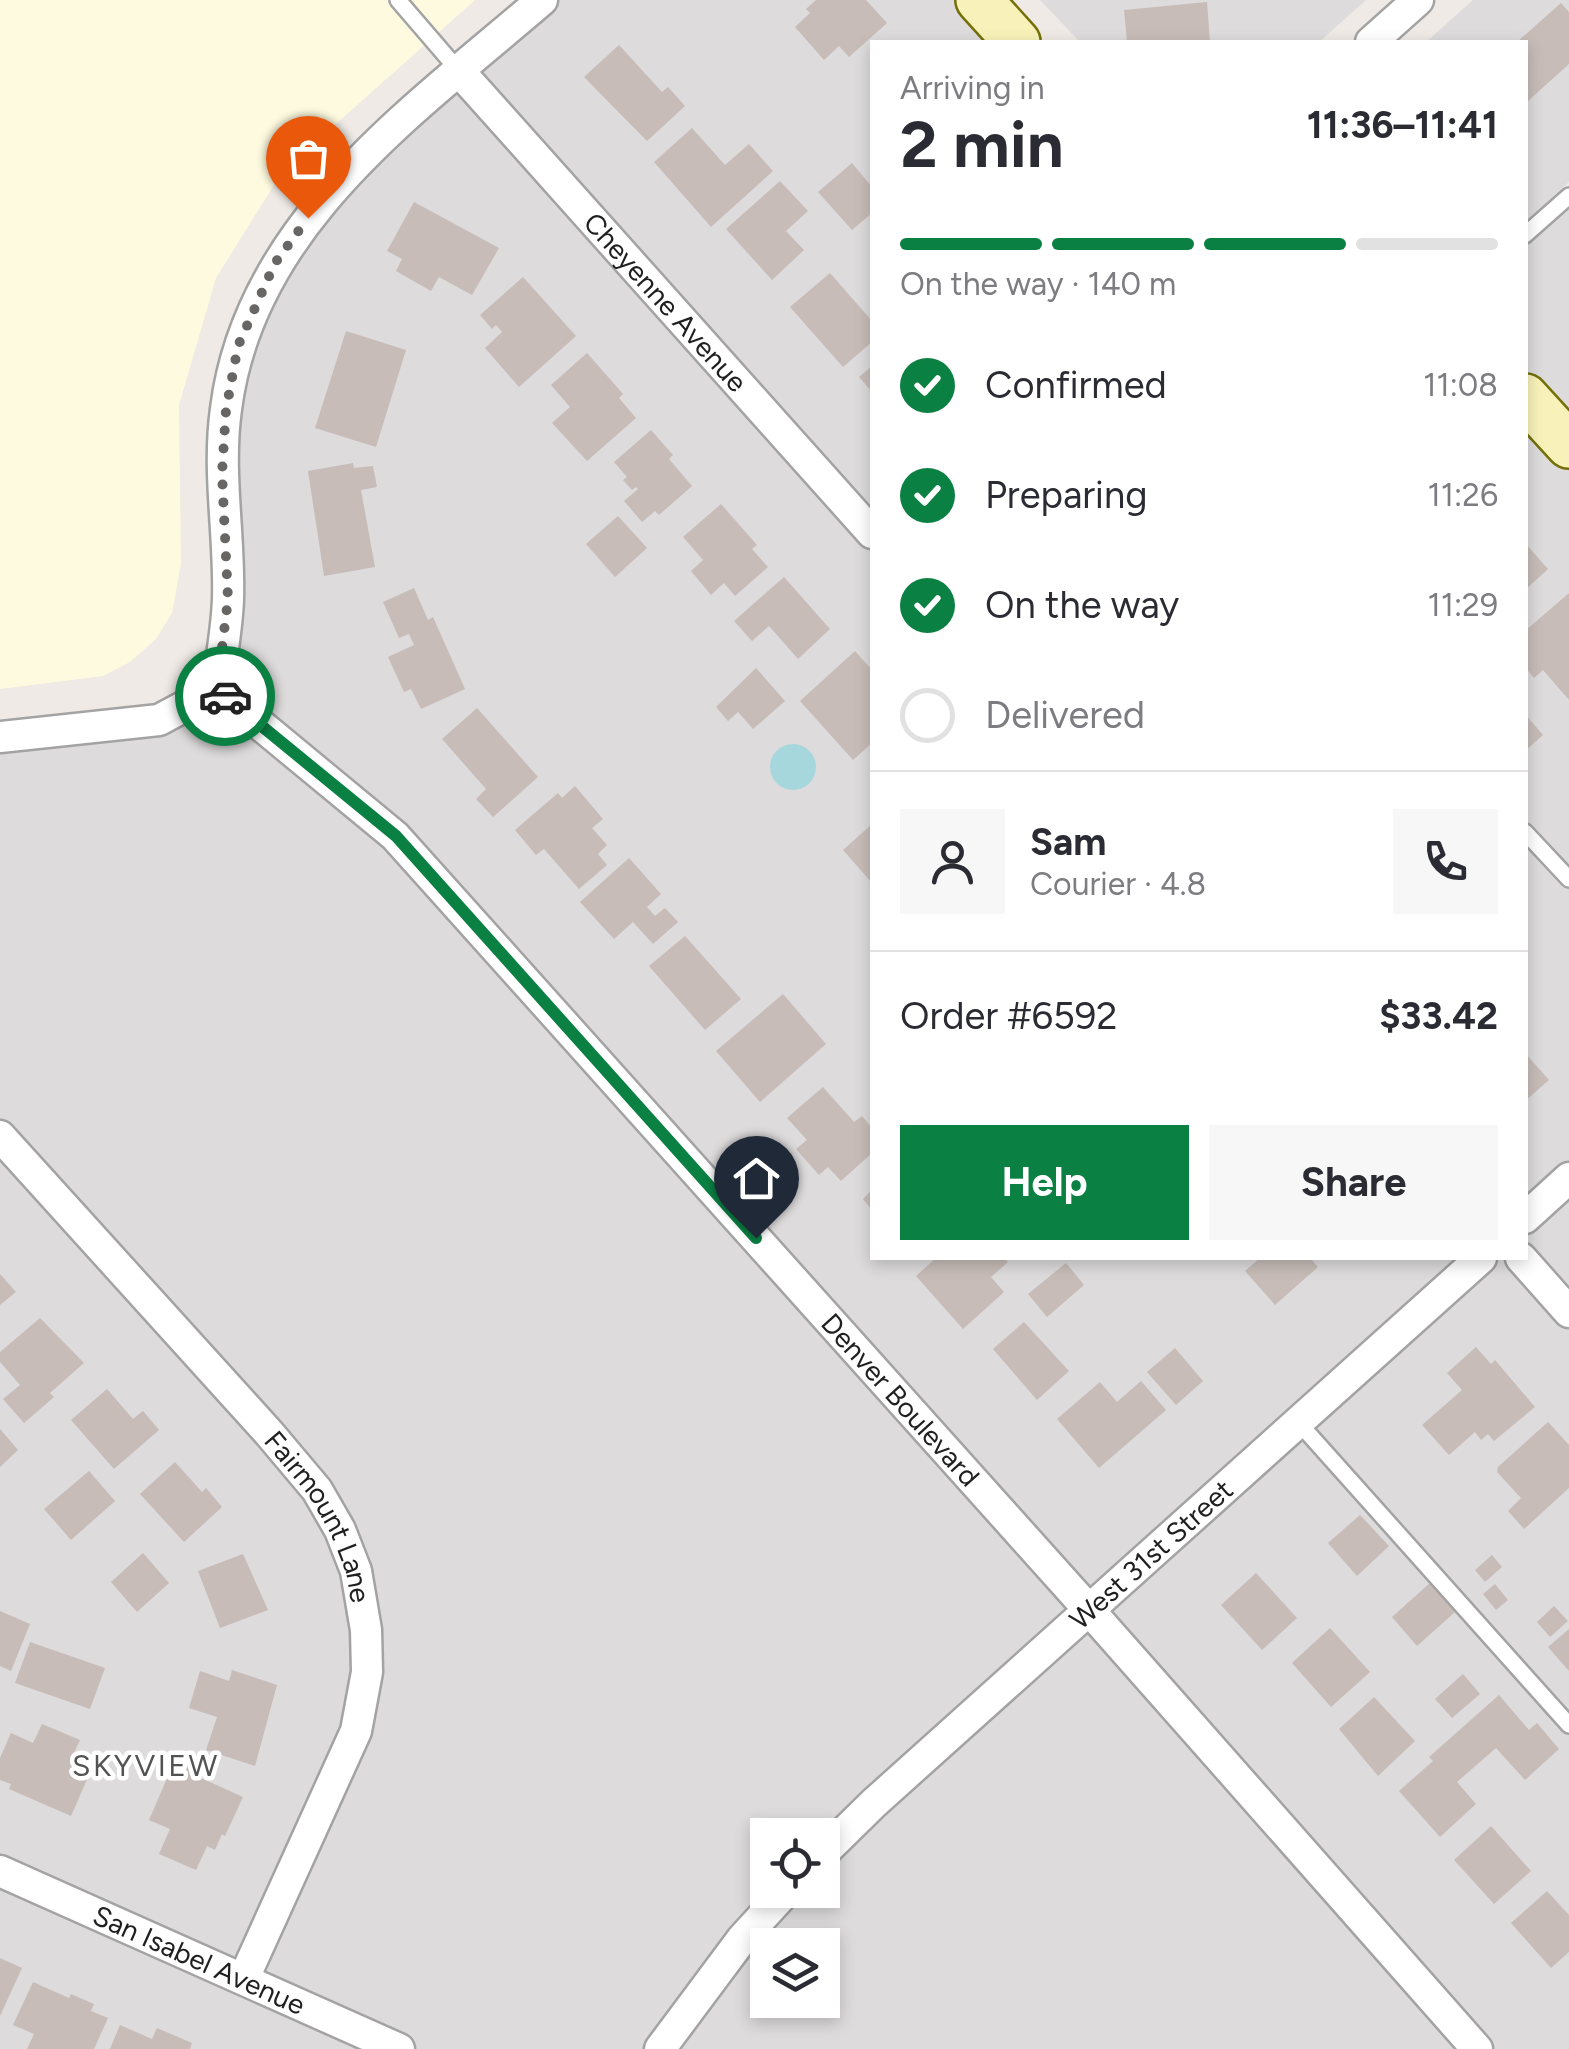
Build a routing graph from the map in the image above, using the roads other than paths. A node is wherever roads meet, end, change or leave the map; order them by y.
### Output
1 (398, 0) edge
2 (542, 0) edge
3 (980, 0) edge
4 (1418, 0) edge
5 (1015, 40) edge
6 (1373, 40) edge
7 (459, 72) junction
8 (1569, 196) edge
9 (1528, 232) edge
10 (1528, 400) edge
11 (1569, 445) edge
12 (870, 531) edge
13 (217, 689) junction
14 (0, 736) edge
15 (1528, 835) edge
16 (1569, 879) edge
17 (0, 1136) edge
18 (1569, 1178) edge
19 (1528, 1215) edge
20 (1479, 1260) edge
21 (1523, 1260) edge
22 (1569, 1312) edge
23 (1299, 1423) junction
24 (1090, 1610) junction
25 (1569, 1726) edge
26 (840, 1836) edge
27 (0, 1871) edge
28 (771, 1908) edge
29 (244, 1978) junction
30 (399, 2049) edge
31 (660, 2049) edge
32 (1477, 2049) edge

1 - 7 lane
2 - 7 street
3 - 5 street
4 - 6 street
7 - 12 street, Cheyenne Avenue
7 - 13 street
8 - 9 lane
10 - 11 street
13 - 14 street
13 - 24 street, Denver Boulevard
15 - 16 lane
17 - 29 street, Fairmount Lane
18 - 19 street
20 - 23 street, West 31st Street
21 - 22 street
23 - 24 street, West 31st Street
23 - 25 lane
24 - 26 street, West 31st Street
24 - 32 street, Denver Boulevard
27 - 29 street, San Isabel Avenue
28 - 31 street
29 - 30 street, San Isabel Avenue

